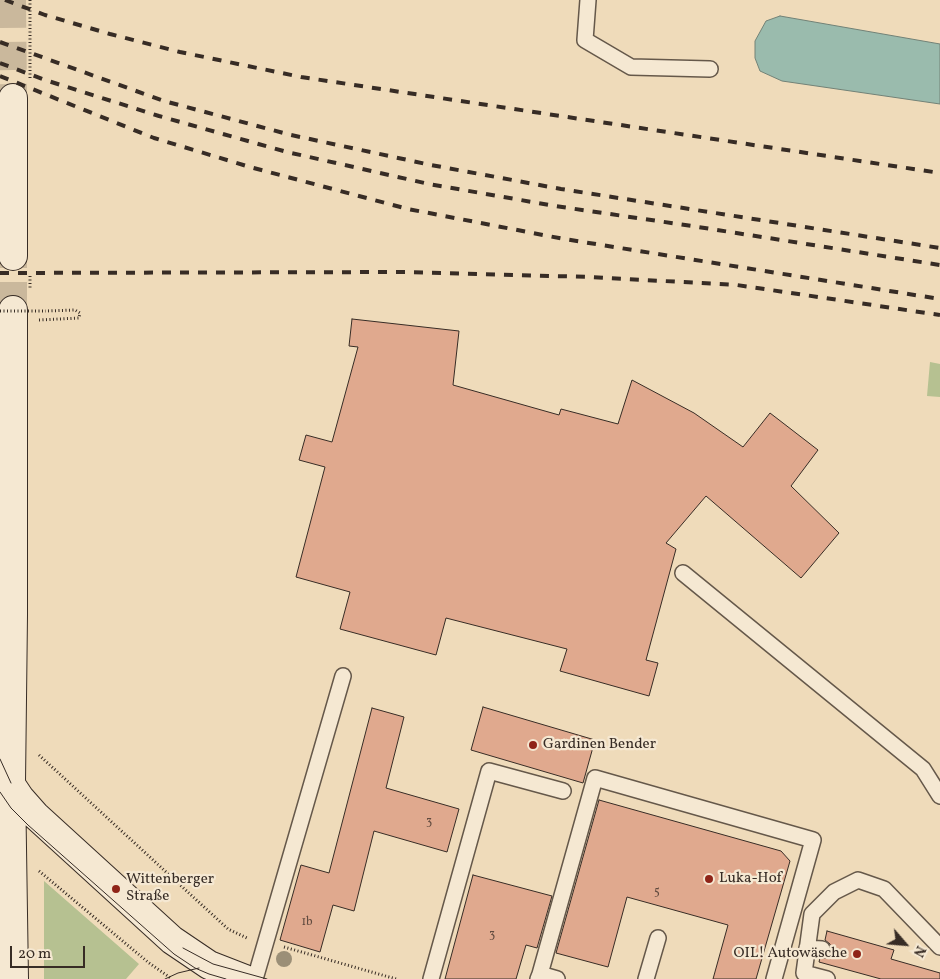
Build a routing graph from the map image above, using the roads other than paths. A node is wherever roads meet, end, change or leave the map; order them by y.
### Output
1 (588, 0) edge
2 (710, 69) dead end
3 (13, 98) tunnel mouth
4 (13, 256) tunnel mouth
5 (6, 310) tunnel mouth
6 (683, 573) dead end
7 (343, 676) dead end
8 (5, 776) edge
9 (563, 791) dead end
10 (940, 796) edge
11 (658, 938) dead end
12 (940, 947) edge
13 (807, 948) junction
14 (822, 949) dead end
15 (539, 977) edge
16 (14, 979) edge
17 (213, 979) edge
18 (245, 979) edge
19 (256, 979) edge
20 (431, 979) edge
21 (557, 979) edge
22 (646, 979) edge
23 (774, 979) edge
24 (827, 979) edge

1 - 2 lane
3 - 4 main road
5 - 8 main road
6 - 10 lane
7 - 19 lane
8 - 16 main road
8 - 18 main road
9 - 20 lane
11 - 22 lane
12 - 13 lane
13 - 14 lane
13 - 24 lane
15 - 21 lane
15 - 23 lane
17 - 18 main road

